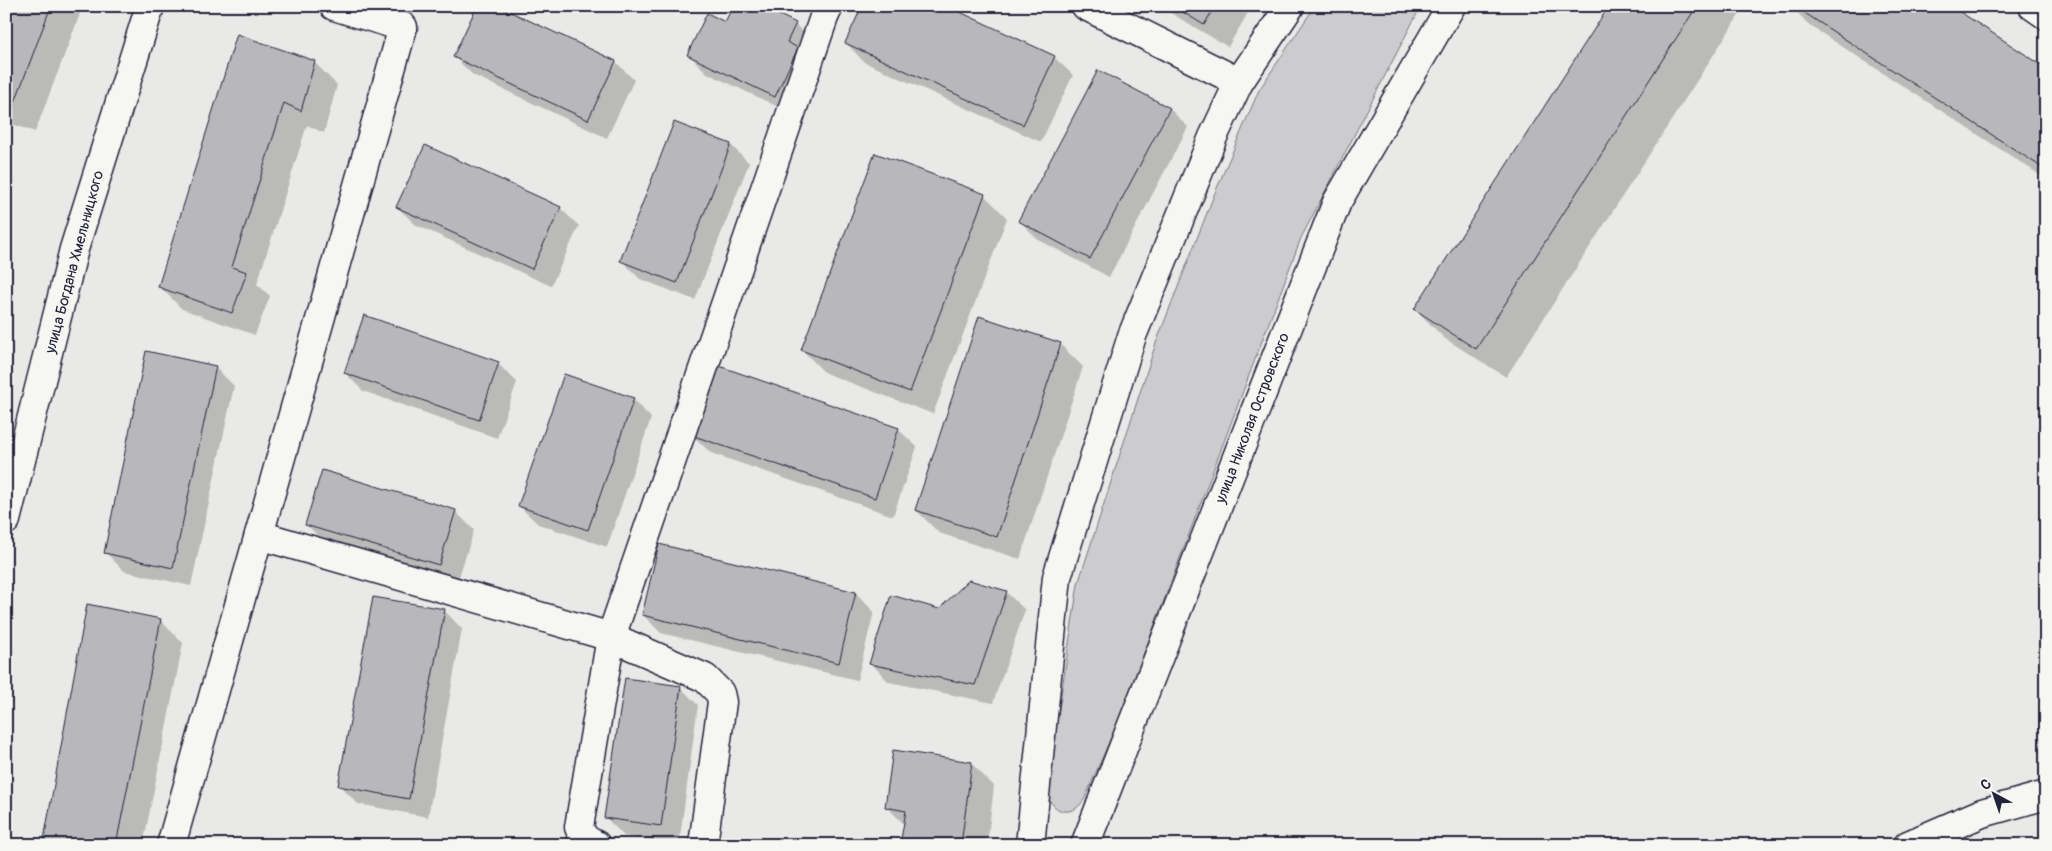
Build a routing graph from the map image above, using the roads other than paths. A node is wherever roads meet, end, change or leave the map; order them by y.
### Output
1 (150, 6) edge
2 (334, 6) edge
3 (829, 6) edge
4 (1086, 6) edge
5 (1290, 6) edge
6 (1451, 6) edge
7 (2033, 6) edge
8 (2046, 15) edge
9 (406, 17) edge
10 (1239, 82) junction
11 (6, 520) edge
12 (259, 535) junction
13 (611, 637) junction
14 (2046, 795) edge
15 (171, 845) edge
16 (596, 845) edge
17 (702, 845) edge
18 (1030, 845) edge
19 (1085, 845) edge
20 (1908, 845) edge

1 - 11 main road, улица Богдана Хмельницкого
2 - 9 main road
3 - 13 main road
4 - 10 main road
5 - 10 main road
6 - 19 main road, улица Николая Островского
7 - 8 main road
9 - 12 main road
10 - 18 main road
12 - 13 main road
12 - 15 main road
13 - 16 main road
13 - 17 main road
14 - 20 main road

